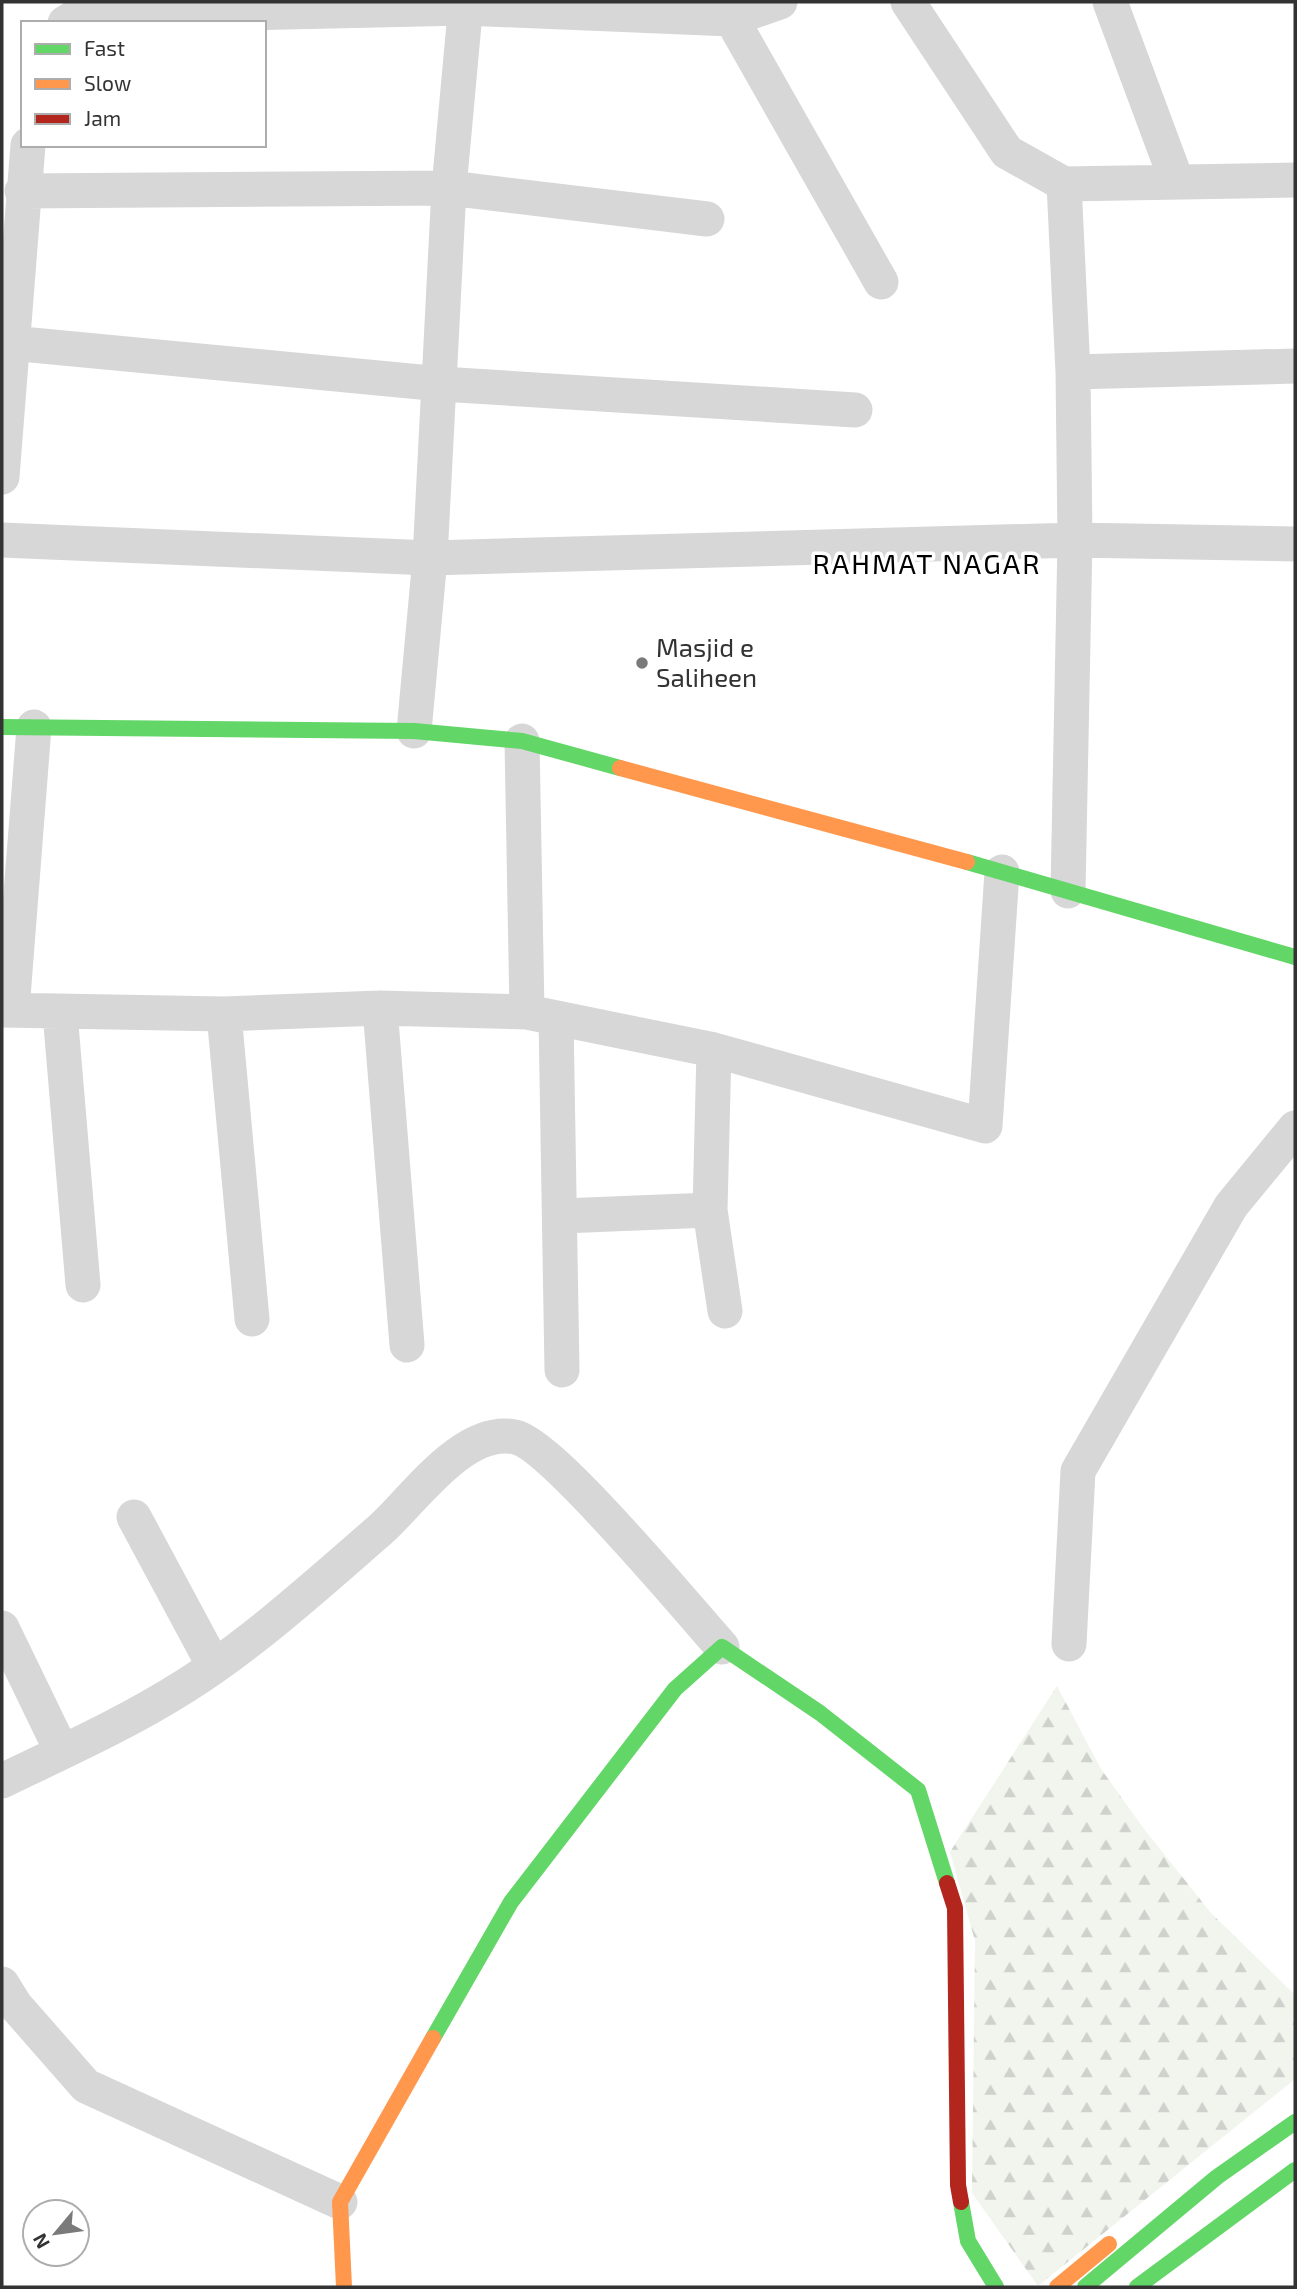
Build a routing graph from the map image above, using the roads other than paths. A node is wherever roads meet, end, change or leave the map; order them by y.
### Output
1 (780, 2) edge
2 (908, 2) edge
3 (1110, 2) edge
4 (465, 5) edge
5 (726, 10) edge
6 (68, 21) edge
7 (28, 147) edge
8 (1295, 180) edge
9 (1177, 183) junction
10 (1063, 184) junction
11 (449, 188) junction
12 (22, 191) junction
13 (707, 219) dead end
14 (881, 282) dead end
15 (11, 343) junction
16 (1295, 366) edge
17 (1073, 372) junction
18 (441, 384) junction
19 (855, 410) dead end
20 (2, 477) edge
21 (2, 540) edge
22 (1075, 540) junction
23 (1295, 544) edge
24 (430, 558) junction
25 (18, 727) edge
26 (414, 731) junction
27 (522, 741) junction
28 (1002, 872) junction
29 (1068, 891) junction
30 (1295, 957) edge
31 (380, 1008) junction
32 (7, 1010) edge
33 (60, 1013) junction
34 (224, 1014) junction
35 (541, 1015) junction
36 (714, 1050) junction
37 (1295, 1128) edge
38 (710, 1210) junction
39 (562, 1216) junction
40 (83, 1285) dead end
41 (724, 1311) dead end
42 (252, 1319) dead end
43 (407, 1345) dead end
44 (562, 1370) dead end
45 (134, 1517) dead end
46 (2, 1628) edge
47 (1069, 1644) dead end
48 (722, 1647) junction
49 (214, 1666) junction
50 (62, 1752) junction
51 (2, 1781) edge
52 (6, 2003) edge
53 (1295, 2108) edge
54 (1295, 2122) edge
55 (1290, 2164) edge
56 (1162, 2200) dead end
57 (340, 2202) junction
58 (1120, 2235) dead end
59 (1130, 2283) edge
60 (344, 2287) edge
61 (996, 2287) edge
62 (1057, 2287) edge
63 (1085, 2287) edge

1 - 5 street
2 - 10 street
3 - 9 street
4 - 5 street
4 - 6 street
4 - 11 street
5 - 14 street
7 - 12 street
8 - 9 street
9 - 10 street
10 - 17 street
11 - 12 street
11 - 13 street
11 - 18 street
12 - 15 street
15 - 18 street
15 - 20 street
16 - 17 street
17 - 22 street
18 - 19 street
18 - 24 street
21 - 24 street
22 - 23 street
22 - 24 street
22 - 29 street
24 - 26 street
25 - 26 main road
25 - 32 street
26 - 27 main road
27 - 28 main road
27 - 35 street
28 - 29 main road
28 - 36 street
29 - 30 main road
31 - 34 street
31 - 35 street
31 - 43 street
32 - 33 street
33 - 34 street
33 - 40 street
34 - 42 street
35 - 36 street
35 - 39 street
36 - 38 street
37 - 47 street
38 - 39 street
38 - 41 street
39 - 44 street
45 - 49 street
46 - 50 street
48 - 49 street
48 - 57 main road
48 - 61 main road
49 - 50 street
50 - 51 street
52 - 57 street
53 - 56 main road
54 - 63 main road
55 - 59 main road
57 - 60 main road
58 - 62 main road

